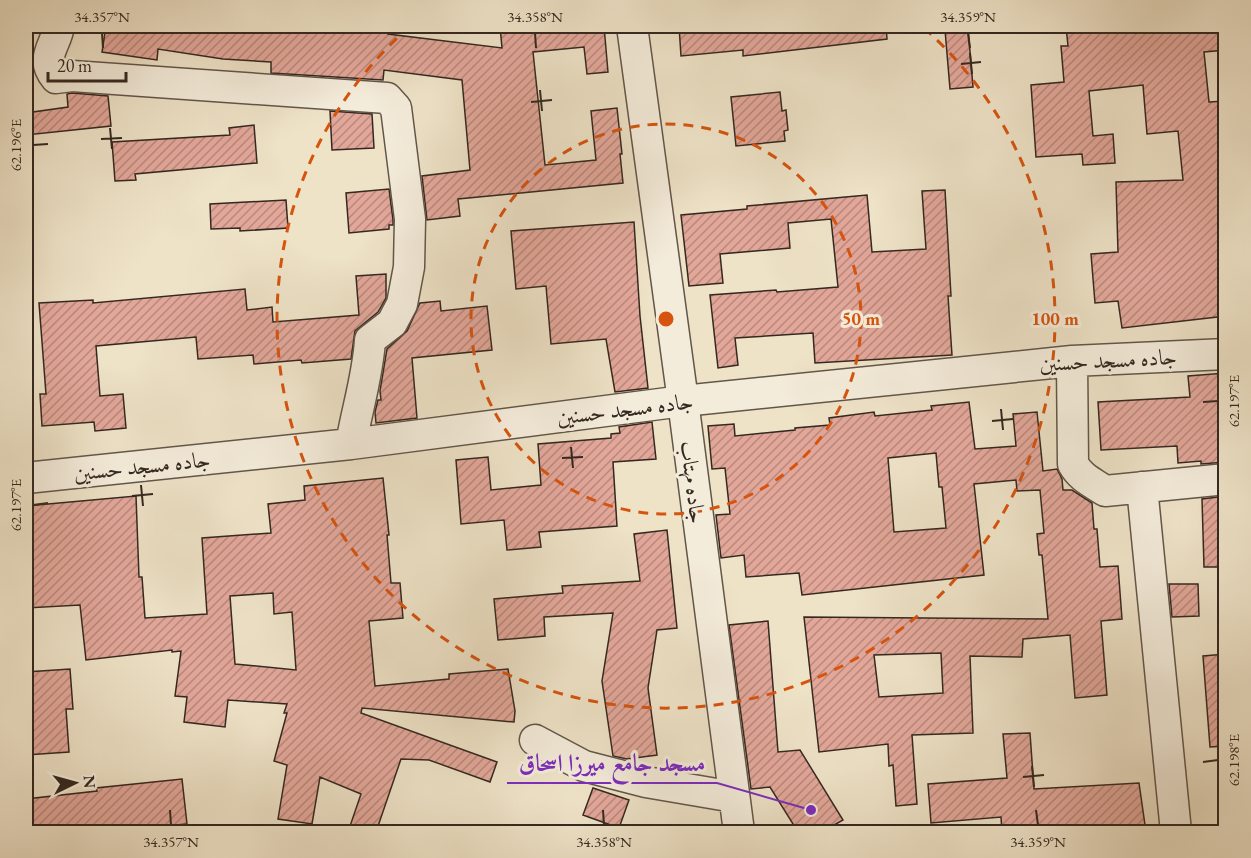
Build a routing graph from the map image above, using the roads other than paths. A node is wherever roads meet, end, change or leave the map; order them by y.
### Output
1 (58, 26) edge
2 (632, 26) edge
3 (1226, 354) edge
4 (1072, 361) junction
5 (683, 401) junction
6 (351, 444) junction
7 (26, 478) edge
8 (1226, 479) edge
9 (1142, 487) junction
10 (535, 740) dead end
11 (734, 797) junction
12 (739, 832) edge
13 (1176, 832) edge

1 - 6 street
2 - 5 street, جاده مهتاب
3 - 4 street, جاده مسجد حسنین
4 - 5 street, جاده مسجد حسنین
4 - 9 street
5 - 6 street, جاده مسجد حسنین
5 - 11 street, جاده مهتاب
6 - 7 street, جاده مسجد حسنین
8 - 9 street
9 - 13 street
10 - 11 street
11 - 12 street, جاده مهتاب

